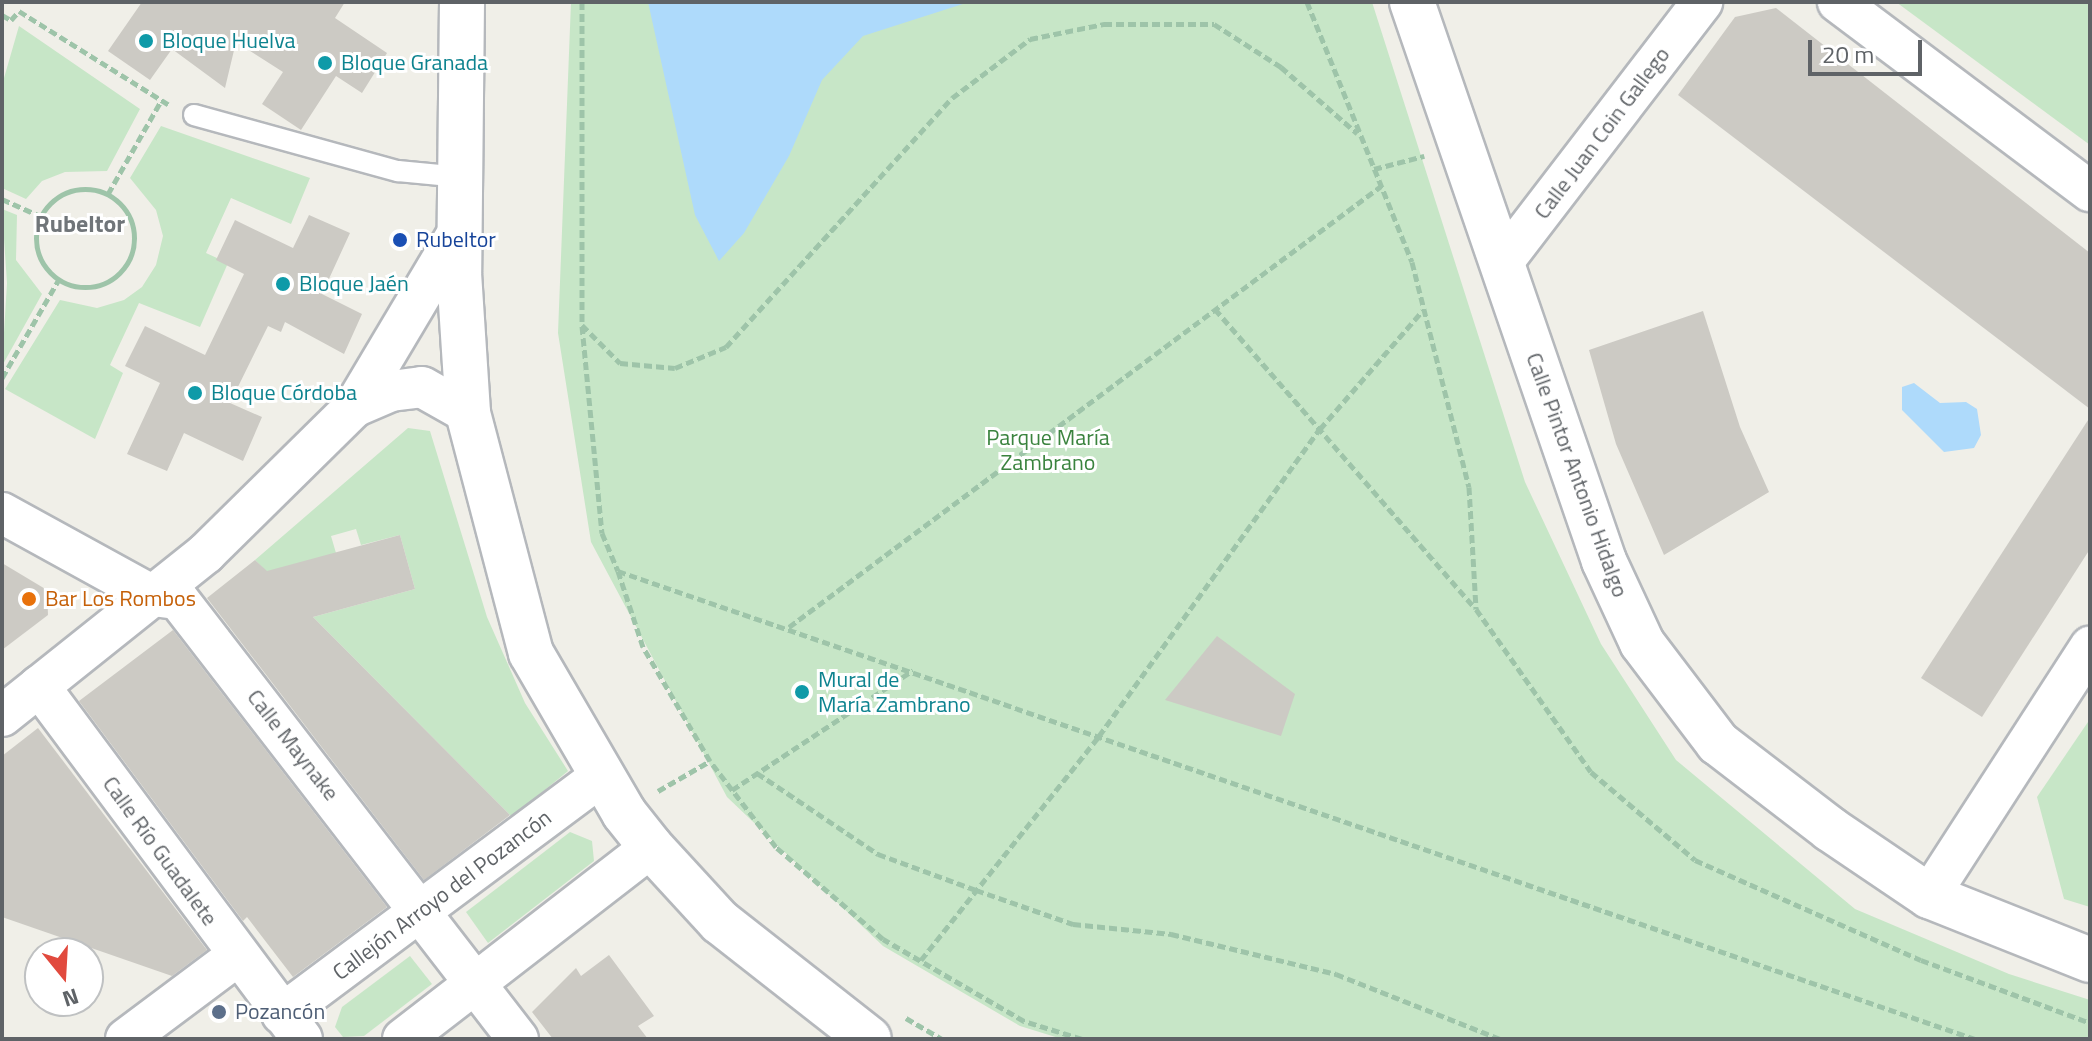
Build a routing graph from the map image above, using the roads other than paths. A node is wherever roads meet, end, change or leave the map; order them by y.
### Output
1 (462, 2) edge
2 (1412, 2) edge
3 (1702, 2) edge
4 (1838, 2) edge
5 (194, 115) road end
6 (461, 177) junction
7 (2090, 191) edge
8 (460, 229) junction
9 (1502, 263) junction
10 (354, 407) junction
11 (468, 413) junction
12 (2, 513) edge
13 (153, 596) junction
14 (2090, 647) edge
15 (39, 686) junction
16 (2, 716) edge
17 (601, 776) junction
18 (651, 847) junction
19 (1929, 896) junction
20 (424, 910) junction
21 (237, 956) junction
22 (2090, 960) edge
23 (475, 984) junction
24 (881, 1025) edge
25 (292, 1027) edge
26 (126, 1039) edge
27 (403, 1039) edge
28 (518, 1039) edge

1 - 6 street
2 - 9 street, Calle Pintor Antonio Hidalgo
3 - 9 street, Calle Juan Coin Gallego
4 - 7 street
5 - 6 lane
6 - 8 street
8 - 10 street
8 - 11 street
9 - 19 street, Calle Pintor Antonio Hidalgo
10 - 11 street
10 - 13 street
11 - 17 street
12 - 13 street, Calle Maynake
13 - 15 street
13 - 20 street, Calle Maynake
14 - 19 street
15 - 16 street
15 - 21 street, Calle Río Guadalete
17 - 18 street
17 - 20 street, Callejón Arroyo del Pozancón
18 - 23 street
18 - 24 street
19 - 22 street, Calle Pintor Antonio Hidalgo
20 - 23 street, Calle Maynake
20 - 25 street, Callejón Arroyo del Pozancón
21 - 25 street, Calle Río Guadalete
21 - 26 street
23 - 27 street
23 - 28 street, Calle Maynake

